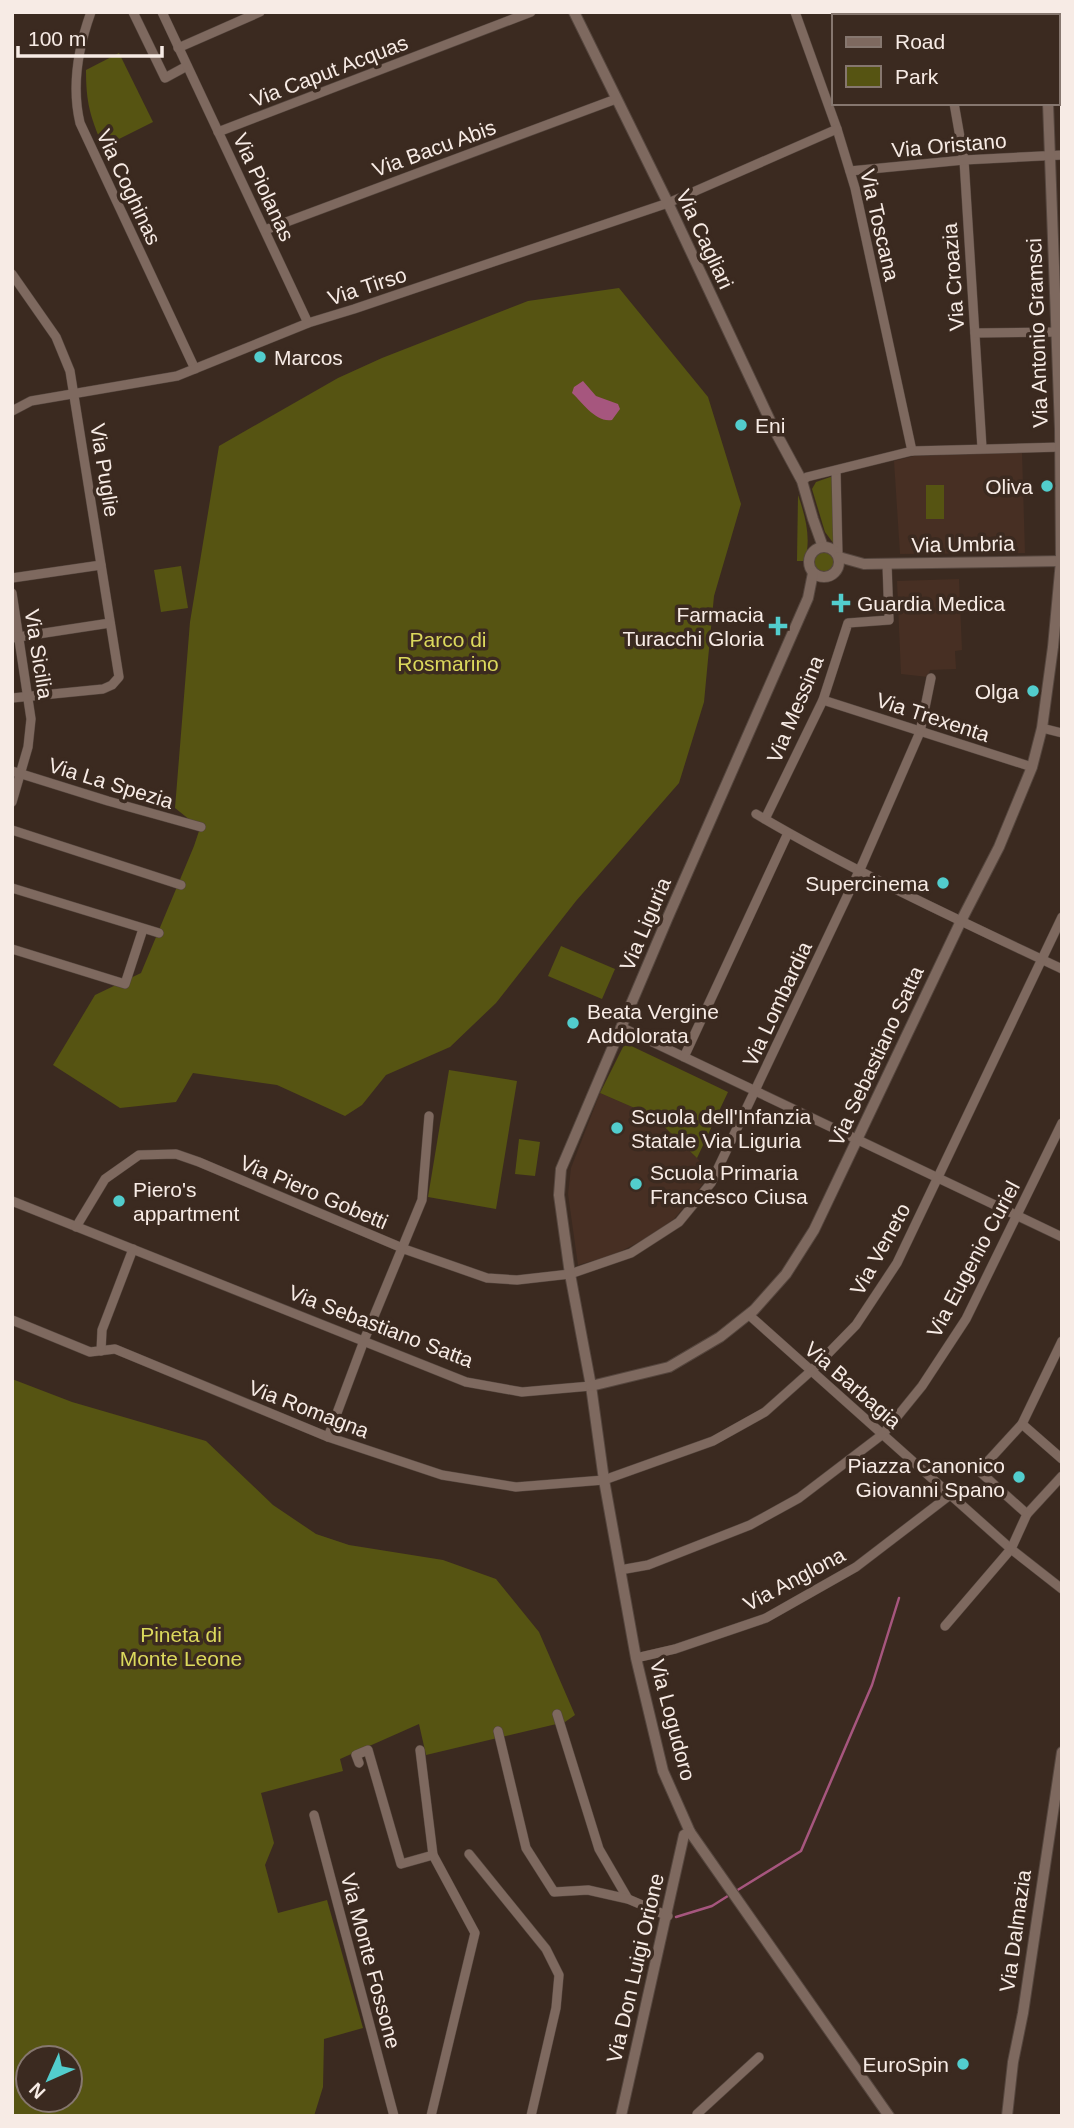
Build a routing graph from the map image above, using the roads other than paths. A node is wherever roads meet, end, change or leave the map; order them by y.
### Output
1 (91, 12) edge
2 (133, 12) edge
3 (162, 12) edge
4 (260, 12) edge
5 (531, 12) edge
6 (574, 12) edge
7 (795, 12) edge
8 (178, 48) junction
9 (187, 66) junction
10 (616, 99) junction
11 (954, 105) edge
12 (1048, 105) edge
13 (837, 129) junction
14 (218, 132) junction
15 (1056, 155) edge
16 (964, 160) junction
17 (850, 172) junction
18 (668, 203) junction
19 (265, 230) junction
20 (12, 274) edge
21 (308, 323) junction
22 (1059, 331) edge
23 (975, 333) junction
24 (195, 369) junction
25 (75, 394) junction
26 (12, 411) edge
27 (1061, 447) edge
28 (982, 448) junction
29 (912, 451) junction
30 (836, 471) junction
31 (803, 481) junction
32 (813, 519) junction
33 (823, 547) junction
34 (812, 553) junction
35 (838, 556) junction
36 (1062, 561) edge
37 (864, 564) junction
38 (887, 564) junction
39 (102, 565) junction
40 (824, 575) junction
41 (12, 578) edge
42 (12, 593) edge
43 (110, 623) junction
44 (15, 638) edge
45 (931, 678) dead end
46 (29, 696) junction
47 (12, 698) edge
48 (823, 700) junction
49 (1042, 728) junction
50 (920, 732) junction
51 (1062, 733) edge
52 (1032, 767) junction
53 (17, 772) edge
54 (12, 802) edge
55 (201, 827) dead end
56 (12, 830) edge
57 (788, 833) junction
58 (860, 870) junction
59 (181, 885) dead end
60 (12, 888) edge
61 (1062, 917) edge
62 (961, 921) junction
63 (143, 929) junction
64 (159, 933) dead end
65 (12, 949) edge
66 (1042, 960) junction
67 (1062, 968) edge
68 (621, 1027) junction
69 (684, 1057) junction
70 (755, 1091) junction
71 (429, 1116) dead end
72 (1062, 1123) edge
73 (857, 1140) junction
74 (937, 1178) junction
75 (12, 1201) edge
76 (1016, 1216) junction
77 (76, 1227) junction
78 (1062, 1237) edge
79 (401, 1248) junction
80 (132, 1249) junction
81 (570, 1274) junction
82 (749, 1315) junction
83 (12, 1320) edge
84 (1062, 1341) edge
85 (363, 1342) junction
86 (101, 1351) junction
87 (811, 1371) junction
88 (591, 1386) junction
89 (1022, 1424) junction
90 (883, 1434) junction
91 (328, 1437) junction
92 (1062, 1459) edge
93 (1062, 1476) edge
94 (604, 1480) junction
95 (950, 1495) junction
96 (1027, 1514) junction
97 (1010, 1549) junction
98 (620, 1570) junction
99 (1062, 1590) edge
100 (945, 1626) dead end
101 (636, 1658) junction
102 (557, 1714) dead end
103 (498, 1731) dead end
104 (420, 1750) dead end
105 (1062, 1752) edge
106 (359, 1763) dead end
107 (314, 1815) dead end
108 (690, 1832) junction
109 (469, 1854) dead end
110 (433, 1855) junction
111 (628, 1899) junction
112 (668, 1916) junction
113 (758, 2057) dead end
114 (622, 2115) edge
115 (394, 2116) edge
116 (431, 2116) edge
117 (531, 2116) edge
118 (699, 2116) edge
119 (889, 2116) edge
120 (1007, 2116) edge

1 - 24 street, Via Coghinas
2 - 9 street
3 - 8 street, Via Piolanas
4 - 8 street
5 - 14 street, Via Caput Acquas
6 - 10 street, Via Cagliari
7 - 13 street, Via Toscana
8 - 9 street, Via Piolanas
9 - 14 street, Via Piolanas
10 - 18 street, Via Cagliari
10 - 19 street, Via Bacu Abis
11 - 16 street, Via Croazia
12 - 15 street, Via Antonio Gramsci
13 - 17 street, Via Toscana
13 - 18 street, Via Tirso
14 - 19 street, Via Piolanas
15 - 16 street, Via Oristano
15 - 22 street, Via Antonio Gramsci
16 - 17 street, Via Oristano
16 - 23 street, Via Croazia
17 - 29 street, Via Toscana
18 - 21 street, Via Tirso
18 - 31 street, Via Cagliari
19 - 21 street, Via Piolanas
20 - 25 street, Via Puglie
21 - 24 street, Via Tirso
22 - 23 street
22 - 27 street, Via Antonio Gramsci
23 - 28 street, Via Croazia
24 - 25 street, Via Tirso
25 - 26 street
25 - 39 street, Via Puglie
27 - 28 street
27 - 36 street, Via Antonio Gramsci
28 - 29 street
29 - 30 street
30 - 31 street
30 - 35 street
31 - 32 street, Via Cagliari
32 - 33 street
32 - 34 street
33 - 34 street
33 - 35 street
34 - 40 street
35 - 37 street, Via Umbria
35 - 40 street
36 - 38 street, Via Umbria
36 - 49 street, Via Sebastiano Satta
37 - 38 street, Via Umbria
37 - 40 street, Via Umbria
38 - 48 street, Via Messina
39 - 41 street
39 - 43 street, Via Puglie
40 - 68 street, Via Liguria
42 - 44 street, Via Sicilia
43 - 44 street
43 - 46 street, Via Puglie
44 - 46 street, Via Sicilia
45 - 50 street, Via Lombardia
46 - 47 street
46 - 53 street, Via Sicilia
48 - 50 street, Via Trexenta
48 - 57 street, Via Messina
49 - 51 street
49 - 52 street, Via Sebastiano Satta
50 - 52 street, Via Trexenta
50 - 58 street, Via Lombardia
52 - 62 street, Via Sebastiano Satta
53 - 54 street, Via Sicilia
53 - 55 street, Via La Spezia
56 - 59 street
57 - 58 street
57 - 69 street
58 - 62 street
58 - 70 street, Via Lombardia
60 - 63 street
61 - 66 street, Via Veneto
62 - 66 street
62 - 73 street, Via Sebastiano Satta
63 - 64 street
63 - 65 street
66 - 67 street
66 - 74 street, Via Veneto
68 - 69 street
68 - 81 street, Via Liguria
69 - 70 street
70 - 73 street
70 - 81 street, Via Lombardia
71 - 79 street
72 - 76 street, Via Eugenio Curiel
73 - 74 street
73 - 82 street, Via Sebastiano Satta
74 - 76 street
74 - 87 street, Via Veneto
75 - 77 street, Via Sebastiano Satta
76 - 78 street
76 - 90 street, Via Eugenio Curiel
77 - 79 street, Via Piero Gobetti
77 - 80 street, Via Sebastiano Satta
79 - 81 street, Via Piero Gobetti
79 - 85 street
80 - 85 street, Via Sebastiano Satta
80 - 86 street
81 - 88 street, Via Logudoro
82 - 87 street, Via Barbagia
82 - 88 street, Via Sebastiano Satta
83 - 86 street, Via Romagna
84 - 89 street
85 - 88 street, Via Sebastiano Satta
85 - 91 street
86 - 91 street, Via Romagna
87 - 90 street, Via Barbagia
87 - 94 street, Via Veneto
88 - 94 street, Via Logudoro
89 - 92 street
89 - 96 street
90 - 95 street, Via Barbagia
90 - 98 street, Via Eugenio Curiel
91 - 94 street, Via Romagna
93 - 96 street
94 - 98 street, Via Logudoro
95 - 97 street, Via Barbagia
95 - 101 street, Via Anglona
96 - 97 street
97 - 99 street, Via Barbagia
97 - 100 street
98 - 101 street, Via Logudoro
101 - 108 street, Via Logudoro
102 - 111 street
103 - 111 street
104 - 110 street
105 - 120 street, Via Dalmazia
106 - 110 street
107 - 115 street, Via Monte Fossone
108 - 112 street, Via Don Luigi Orione
108 - 119 street, Via Logudoro
109 - 117 street
110 - 116 street
111 - 112 street
112 - 114 street, Via Don Luigi Orione
113 - 118 street

